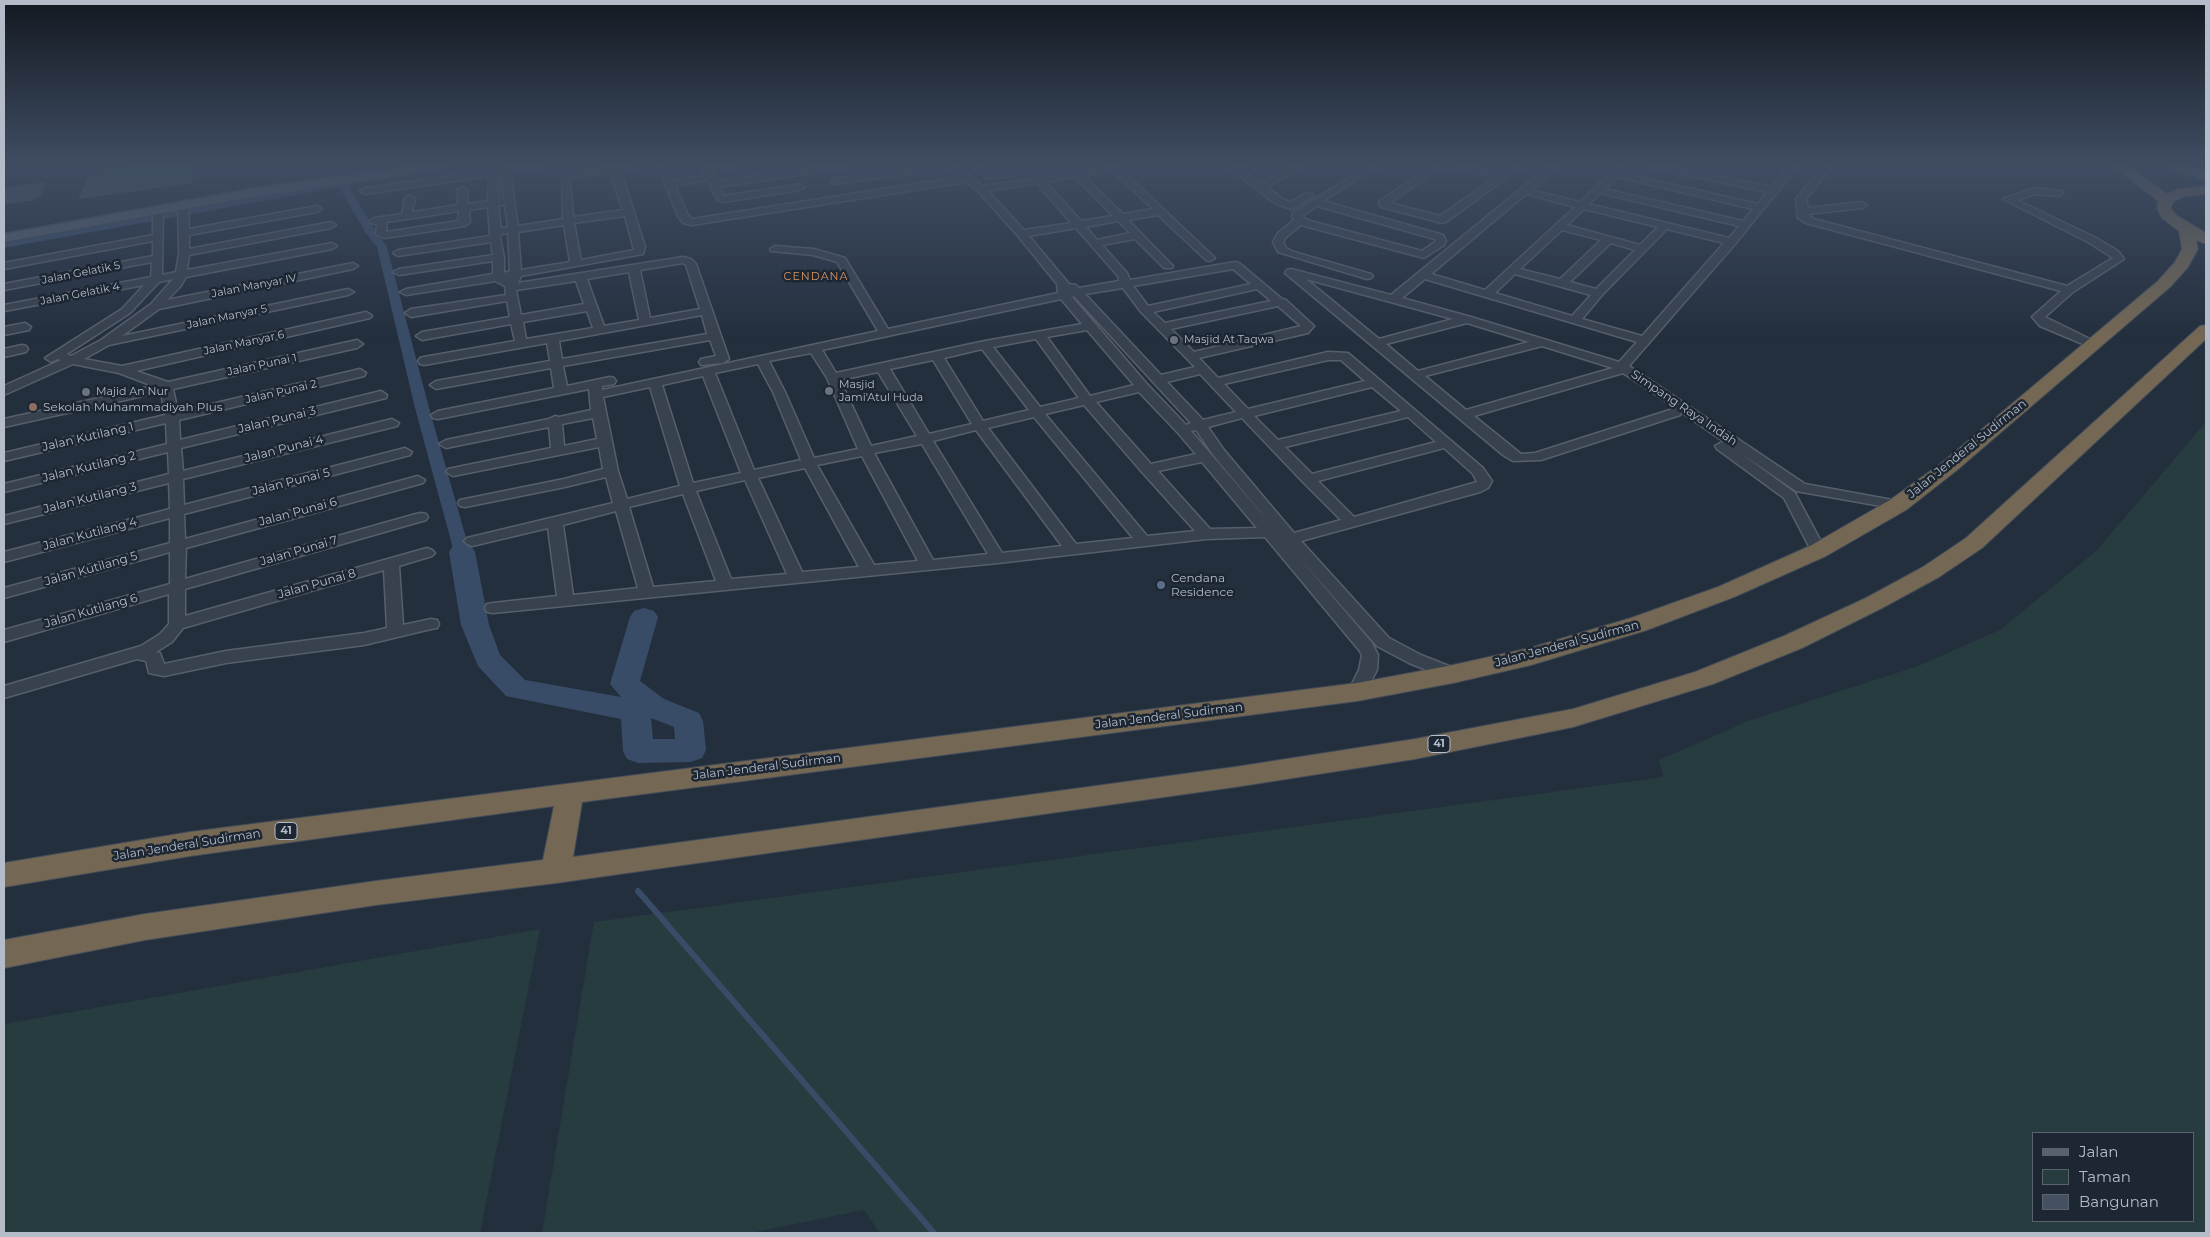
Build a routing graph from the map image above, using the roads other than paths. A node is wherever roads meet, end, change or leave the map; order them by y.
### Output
1 (60, 223) edge
2 (102, 223) edge
3 (158, 223) edge
4 (184, 223) edge
5 (241, 223) edge
6 (378, 223) edge
7 (463, 223) edge
8 (495, 223) edge
9 (512, 223) edge
10 (556, 223) edge
11 (568, 223) edge
12 (632, 223) edge
13 (1012, 223) edge
14 (1092, 223) edge
15 (1125, 223) edge
16 (1173, 223) edge
17 (1297, 223) edge
18 (1309, 223) edge
19 (1392, 223) edge
20 (1485, 223) edge
21 (1564, 223) edge
22 (1652, 223) edge
23 (1739, 223) edge
24 (1816, 223) edge
25 (2057, 223) edge
26 (2178, 223) edge
27 (1745, 224) joint
28 (1079, 225) junction
29 (331, 226) dead end
30 (1561, 226) junction
31 (1665, 226) junction
32 (513, 229) junction
33 (4, 233) edge
34 (184, 233) junction
35 (1022, 234) junction
36 (2196, 234) edge
37 (496, 235) junction
38 (1138, 235) junction
39 (158, 237) junction
40 (4, 238) edge
41 (263, 238) junction
42 (1609, 239) junction
43 (1731, 242) junction
44 (1096, 243) junction
45 (332, 246) dead end
46 (1644, 248) junction
47 (775, 249) dead end
48 (184, 253) junction
49 (398, 253) dead end
50 (499, 257) junction
51 (158, 258) junction
52 (266, 258) junction
53 (4, 266) edge
54 (353, 266) dead end
55 (1168, 266) junction
56 (634, 268) junction
57 (578, 270) junction
58 (1512, 270) junction
59 (399, 272) dead end
60 (181, 274) junction
61 (516, 274) junction
62 (1423, 274) junction
63 (1367, 276) dead end
64 (498, 277) junction
65 (156, 279) junction
66 (1124, 279) junction
67 (284, 280) junction
68 (1563, 283) junction
69 (1261, 285) junction
70 (4, 287) edge
71 (1068, 290) junction
72 (2069, 290) junction
73 (287, 292) dead end
74 (348, 292) dead end
75 (406, 292) dead end
76 (511, 293) junction
77 (1598, 293) junction
78 (1487, 294) junction
79 (1394, 299) junction
80 (1282, 302) junction
81 (155, 306) junction
82 (589, 307) junction
83 (4, 308) edge
84 (1145, 310) junction
85 (707, 311) junction
86 (411, 313) dead end
87 (366, 316) dead end
88 (1467, 319) junction
89 (1575, 320) junction
90 (517, 321) junction
91 (645, 322) junction
92 (1090, 326) junction
93 (25, 327) dead end
94 (1162, 328) junction
95 (598, 329) junction
96 (883, 330) junction
97 (2206, 330) edge
98 (4, 331) edge
99 (422, 336) dead end
100 (714, 336) junction
101 (1040, 336) junction
102 (552, 337) junction
103 (1645, 341) junction
104 (1542, 342) junction
105 (105, 343) junction
106 (522, 343) junction
107 (1376, 343) junction
108 (357, 344) dead end
109 (2094, 344) junction
110 (985, 346) junction
111 (22, 350) dead end
112 (808, 350) junction
113 (4, 353) edge
114 (58, 355) junction
115 (937, 356) junction
116 (1192, 356) junction
117 (762, 359) junction
118 (72, 360) junction
119 (424, 361) dead end
120 (556, 363) junction
121 (883, 369) junction
122 (1204, 369) junction
123 (122, 370) junction
124 (707, 370) junction
125 (1618, 370) junction
126 (360, 373) dead end
127 (1416, 375) junction
128 (833, 378) junction
129 (4, 380) edge
130 (1158, 380) junction
131 (655, 382) junction
132 (1217, 382) junction
133 (1375, 382) junction
134 (436, 385) dead end
135 (166, 386) junction
136 (1142, 387) junction
137 (595, 390) junction
138 (4, 391) edge
139 (561, 391) junction
140 (381, 395) dead end
141 (1086, 399) junction
142 (1036, 411) junction
143 (598, 412) junction
144 (1410, 412) junction
145 (1675, 412) junction
146 (1244, 413) junction
147 (438, 416) dead end
148 (1464, 416) junction
149 (172, 417) junction
150 (555, 420) junction
151 (4, 422) edge
152 (392, 423) dead end
153 (1199, 424) junction
154 (980, 426) junction
155 (1183, 430) junction
156 (924, 438) junction
157 (604, 442) junction
158 (446, 444) dead end
159 (1445, 444) junction
160 (1275, 445) junction
161 (174, 446) junction
162 (558, 450) junction
163 (866, 451) junction
164 (405, 452) dead end
165 (1204, 457) junction
166 (4, 458) edge
167 (810, 463) junction
168 (1147, 469) junction
169 (453, 472) dead end
170 (611, 472) junction
171 (749, 475) junction
172 (176, 476) junction
173 (1308, 479) junction
174 (418, 480) dead end
175 (4, 488) edge
176 (688, 488) junction
177 (465, 503) dead end
178 (621, 504) junction
179 (1898, 504) junction
180 (177, 511) junction
181 (421, 517) dead end
182 (4, 520) edge
183 (555, 522) junction
184 (1351, 522) junction
185 (1206, 534) junction
186 (1278, 538) junction
187 (472, 541) dead end
188 (1144, 542) junction
189 (178, 544) junction
190 (1072, 549) junction
191 (1818, 551) junction
192 (427, 553) dead end
193 (4, 558) edge
194 (998, 558) junction
195 (391, 563) junction
196 (928, 565) junction
197 (868, 570) junction
198 (796, 577) junction
199 (725, 584) junction
200 (178, 586) junction
201 (647, 592) junction
202 (4, 593) edge
203 (566, 600) junction
204 (494, 608) dead end
205 (177, 624) junction
206 (431, 624) dead end
207 (395, 632) junction
208 (4, 636) edge
209 (1383, 642) junction
210 (1366, 647) junction
211 (138, 653) junction
212 (1453, 674) junction
213 (4, 692) edge
214 (1357, 692) junction
215 (570, 792) junction
216 (556, 871) junction
217 (4, 875) edge
218 (4, 954) edge

1 - 33 main road
2 - 40 main road
3 - 39 street
4 - 34 street
5 - 34 street
6 - 7 street
8 - 37 street
9 - 32 street
10 - 32 street
11 - 57 street
12 - 57 street
13 - 35 street
14 - 28 street
15 - 38 street
16 - 55 street
17 - 63 street
18 - 19 street
20 - 62 street
21 - 30 street
22 - 31 street
23 - 27 street
24 - 72 street
25 - 72 street
26 - 36 highway, 41
27 - 43 street
28 - 35 street
28 - 44 street
29 - 41 street
30 - 42 street
30 - 58 street
31 - 43 street
31 - 46 street
32 - 37 street
32 - 61 street
34 - 48 street
35 - 71 street
36 - 109 highway, Jalan Jenderal Sudirman / 41
37 - 49 street
37 - 50 street
38 - 44 street
38 - 55 street
39 - 51 street
39 - 53 street
41 - 48 street
41 - 52 street
42 - 46 street
42 - 68 street
43 - 103 street
44 - 66 street
45 - 52 street
46 - 77 street
47 - 96 street
48 - 60 street
50 - 59 street
50 - 64 street
51 - 65 street
51 - 70 street, Jalan Gelatik 5
52 - 60 street
54 - 67 street, Jalan Manyar IV
55 - 66 street
56 - 57 street
56 - 85 street
56 - 91 street
57 - 61 street
57 - 76 street
57 - 82 street
58 - 68 street
58 - 78 street
60 - 65 street
60 - 81 street
61 - 64 street
61 - 76 street
62 - 78 street
62 - 79 street
64 - 75 street
64 - 76 street
65 - 83 street, Jalan Gelatik 4
65 - 114 street
66 - 69 street
66 - 71 street
66 - 84 street
67 - 73 street
67 - 81 street, Jalan Manyar IV
68 - 77 street
69 - 80 street
69 - 84 street
71 - 92 street
71 - 96 street
71 - 130 street
72 - 109 street
74 - 105 street, Jalan Manyar 5
76 - 86 street
76 - 90 street
77 - 89 street
78 - 89 street
79 - 88 street
79 - 107 street
80 - 94 street
80 - 116 street
81 - 105 street
82 - 90 street
82 - 95 street
84 - 94 street
85 - 91 street
85 - 100 street
87 - 123 street, Jalan Manyar 6
88 - 104 street
88 - 107 street
89 - 103 street
90 - 99 street
90 - 106 street
91 - 95 street
92 - 101 street
92 - 136 street
93 - 98 street
94 - 116 street
95 - 102 street
96 - 112 street
97 - 216 highway, 41
100 - 120 street
100 - 137 street
101 - 110 street
101 - 141 street
102 - 106 street
102 - 120 street
103 - 125 street
104 - 125 street
104 - 127 street
105 - 118 street
106 - 119 street
107 - 127 street
108 - 135 street, Jalan Punai 1
109 - 179 highway, Jalan Jenderal Sudirman / 41
110 - 115 street
110 - 142 street
111 - 113 street
112 - 117 street
112 - 128 street
114 - 118 street
114 - 129 street
115 - 121 street
115 - 154 street
116 - 122 street
117 - 124 street
117 - 167 street
118 - 123 street
118 - 138 street
120 - 134 street
120 - 139 street
121 - 128 street
121 - 156 street
122 - 130 street
122 - 132 street
123 - 135 street
124 - 131 street
124 - 171 street
125 - 145 street, Simpang Raya Indah
125 - 148 street
125 - 179 street, Simpang Raya Indah
126 - 149 street, Jalan Punai 2
127 - 148 street
128 - 163 street
130 - 153 street
131 - 137 street
131 - 176 street
132 - 133 street
132 - 146 street
133 - 144 street
133 - 146 street
135 - 149 street
135 - 151 street
136 - 141 street
136 - 155 street
137 - 139 street
137 - 143 street
139 - 147 street
140 - 161 street, Jalan Punai 3
141 - 142 street
141 - 168 street
142 - 154 street
142 - 188 street
143 - 150 street
143 - 157 street
144 - 159 street
144 - 160 street
145 - 148 street
145 - 191 street, Simpang Raya Indah
146 - 153 street
146 - 160 street
149 - 161 street
149 - 166 street, Jalan Kutilang 1
150 - 158 street
150 - 162 street
152 - 172 street, Jalan Punai 4
153 - 155 street
153 - 186 street
154 - 156 street
154 - 190 street
155 - 165 street
156 - 163 street
156 - 194 street
157 - 162 street
157 - 170 street
159 - 173 street
159 - 184 street
160 - 173 street
161 - 172 street
161 - 175 street, Jalan Kutilang 2
162 - 169 street
163 - 167 street
163 - 196 street
164 - 180 street, Jalan Punai 5
165 - 168 street
165 - 186 street
167 - 171 street
167 - 197 street
168 - 185 street
170 - 177 street
170 - 178 street
171 - 176 street
171 - 198 street
172 - 180 street
172 - 182 street, Jalan Kutilang 3
173 - 184 street
174 - 189 street, Jalan Punai 6
176 - 178 street
176 - 199 street
178 - 183 street
178 - 201 street
179 - 191 highway, Jalan Jenderal Sudirman / 41
180 - 189 street
180 - 193 street, Jalan Kutilang 4
181 - 200 street, Jalan Punai 7
183 - 187 street
183 - 203 street
184 - 186 street
185 - 186 street
185 - 188 street
186 - 209 street
186 - 210 street
188 - 190 street
189 - 200 street
189 - 202 street, Jalan Kutilang 5
190 - 194 street
191 - 212 highway, Jalan Jenderal Sudirman / 41
192 - 195 street, Jalan Punai 8
194 - 196 street
195 - 205 street, Jalan Punai 8
195 - 207 street
196 - 197 street
197 - 198 street
198 - 199 street
199 - 201 street
200 - 205 street
200 - 208 street, Jalan Kutilang 6
201 - 203 street
203 - 204 street
205 - 211 street
206 - 207 street
207 - 211 street
209 - 210 street
209 - 212 street
210 - 214 street
211 - 213 street
212 - 214 highway, Jalan Jenderal Sudirman / 41
214 - 215 highway, Jalan Jenderal Sudirman / 41
215 - 216 highway
215 - 217 highway, Jalan Jenderal Sudirman / 41
216 - 218 highway, 41

